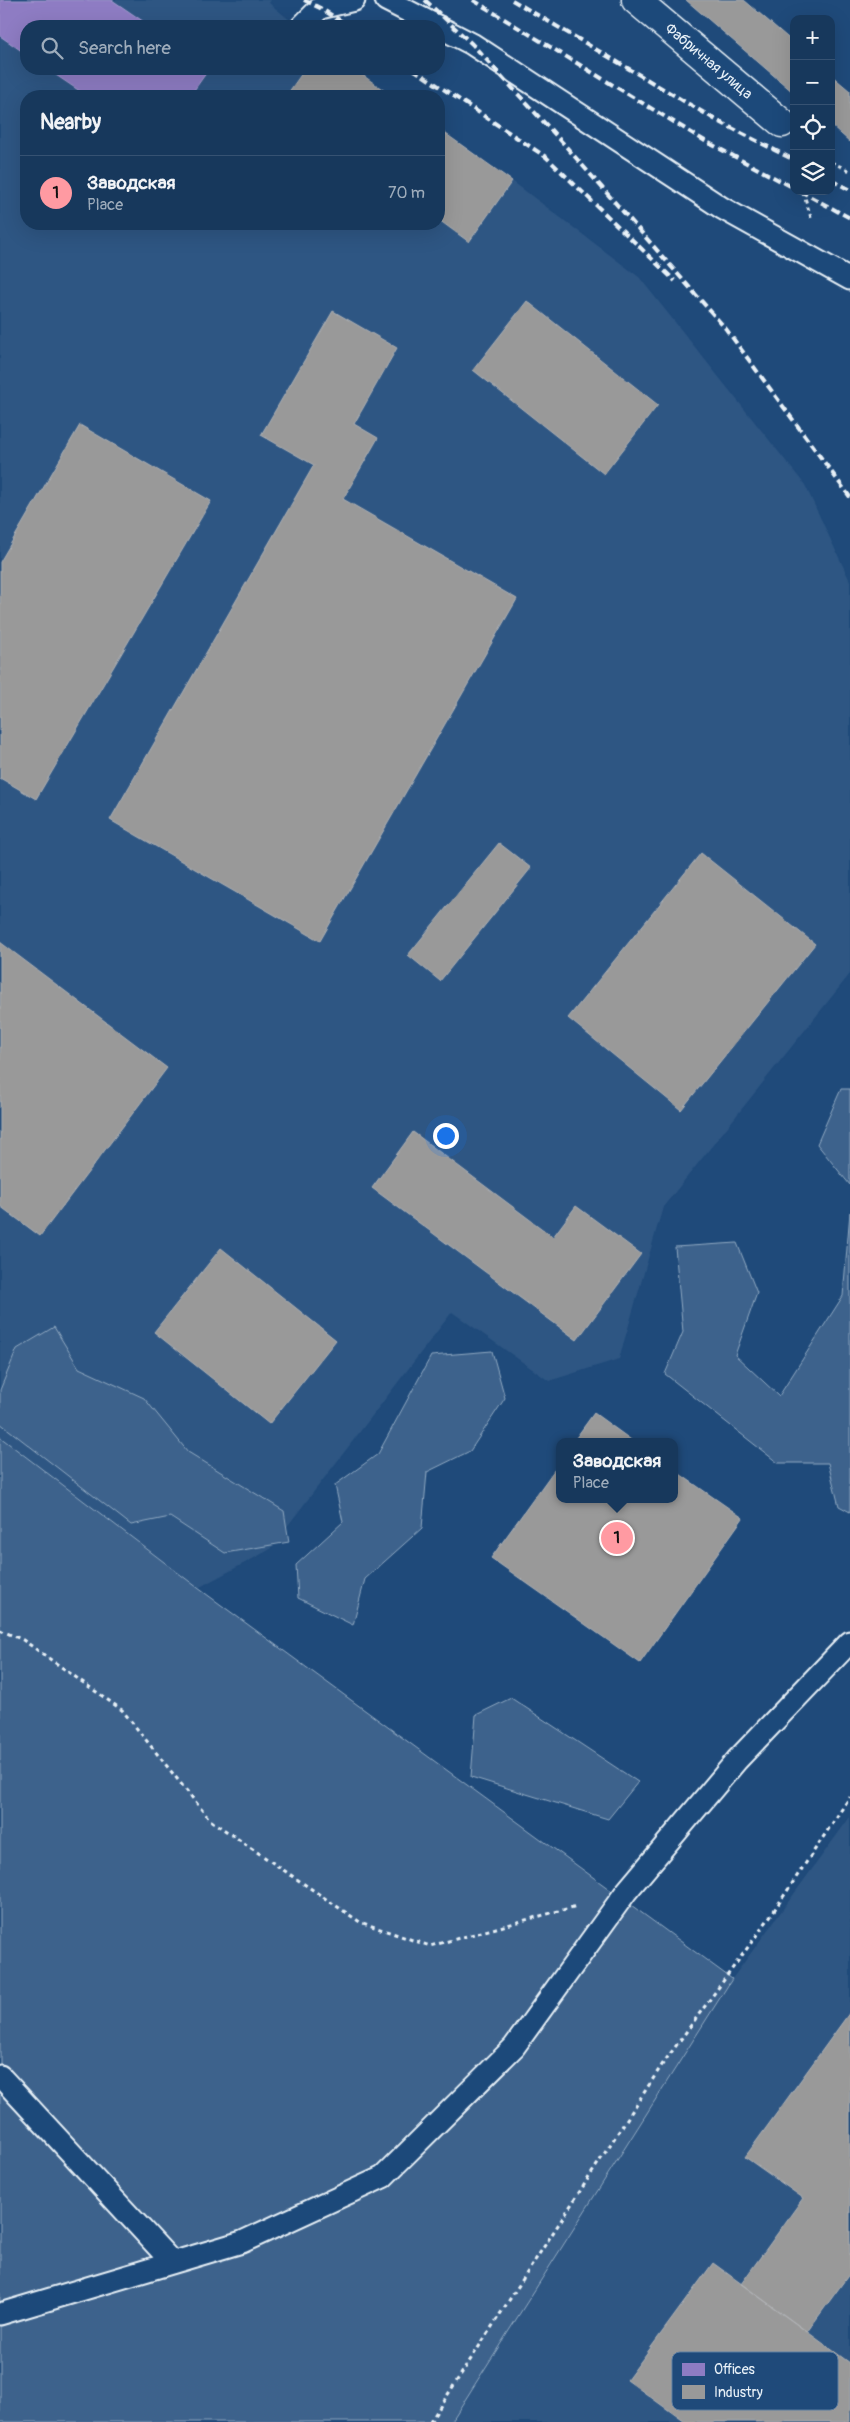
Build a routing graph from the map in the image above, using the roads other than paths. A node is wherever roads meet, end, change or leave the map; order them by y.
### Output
1 (354, 0) edge
2 (386, 0) edge
3 (636, 0) edge
4 (308, 20) edge
5 (425, 20) edge
6 (445, 30) edge
7 (782, 123) dead end
8 (850, 279) edge
9 (850, 1642) edge
10 (0, 2076) edge
11 (172, 2262) junction
12 (0, 2314) edge

1 - 4 lane
2 - 5 lane
3 - 7 street, Фабричная улица
6 - 8 lane
9 - 11 lane
10 - 11 lane
11 - 12 lane

